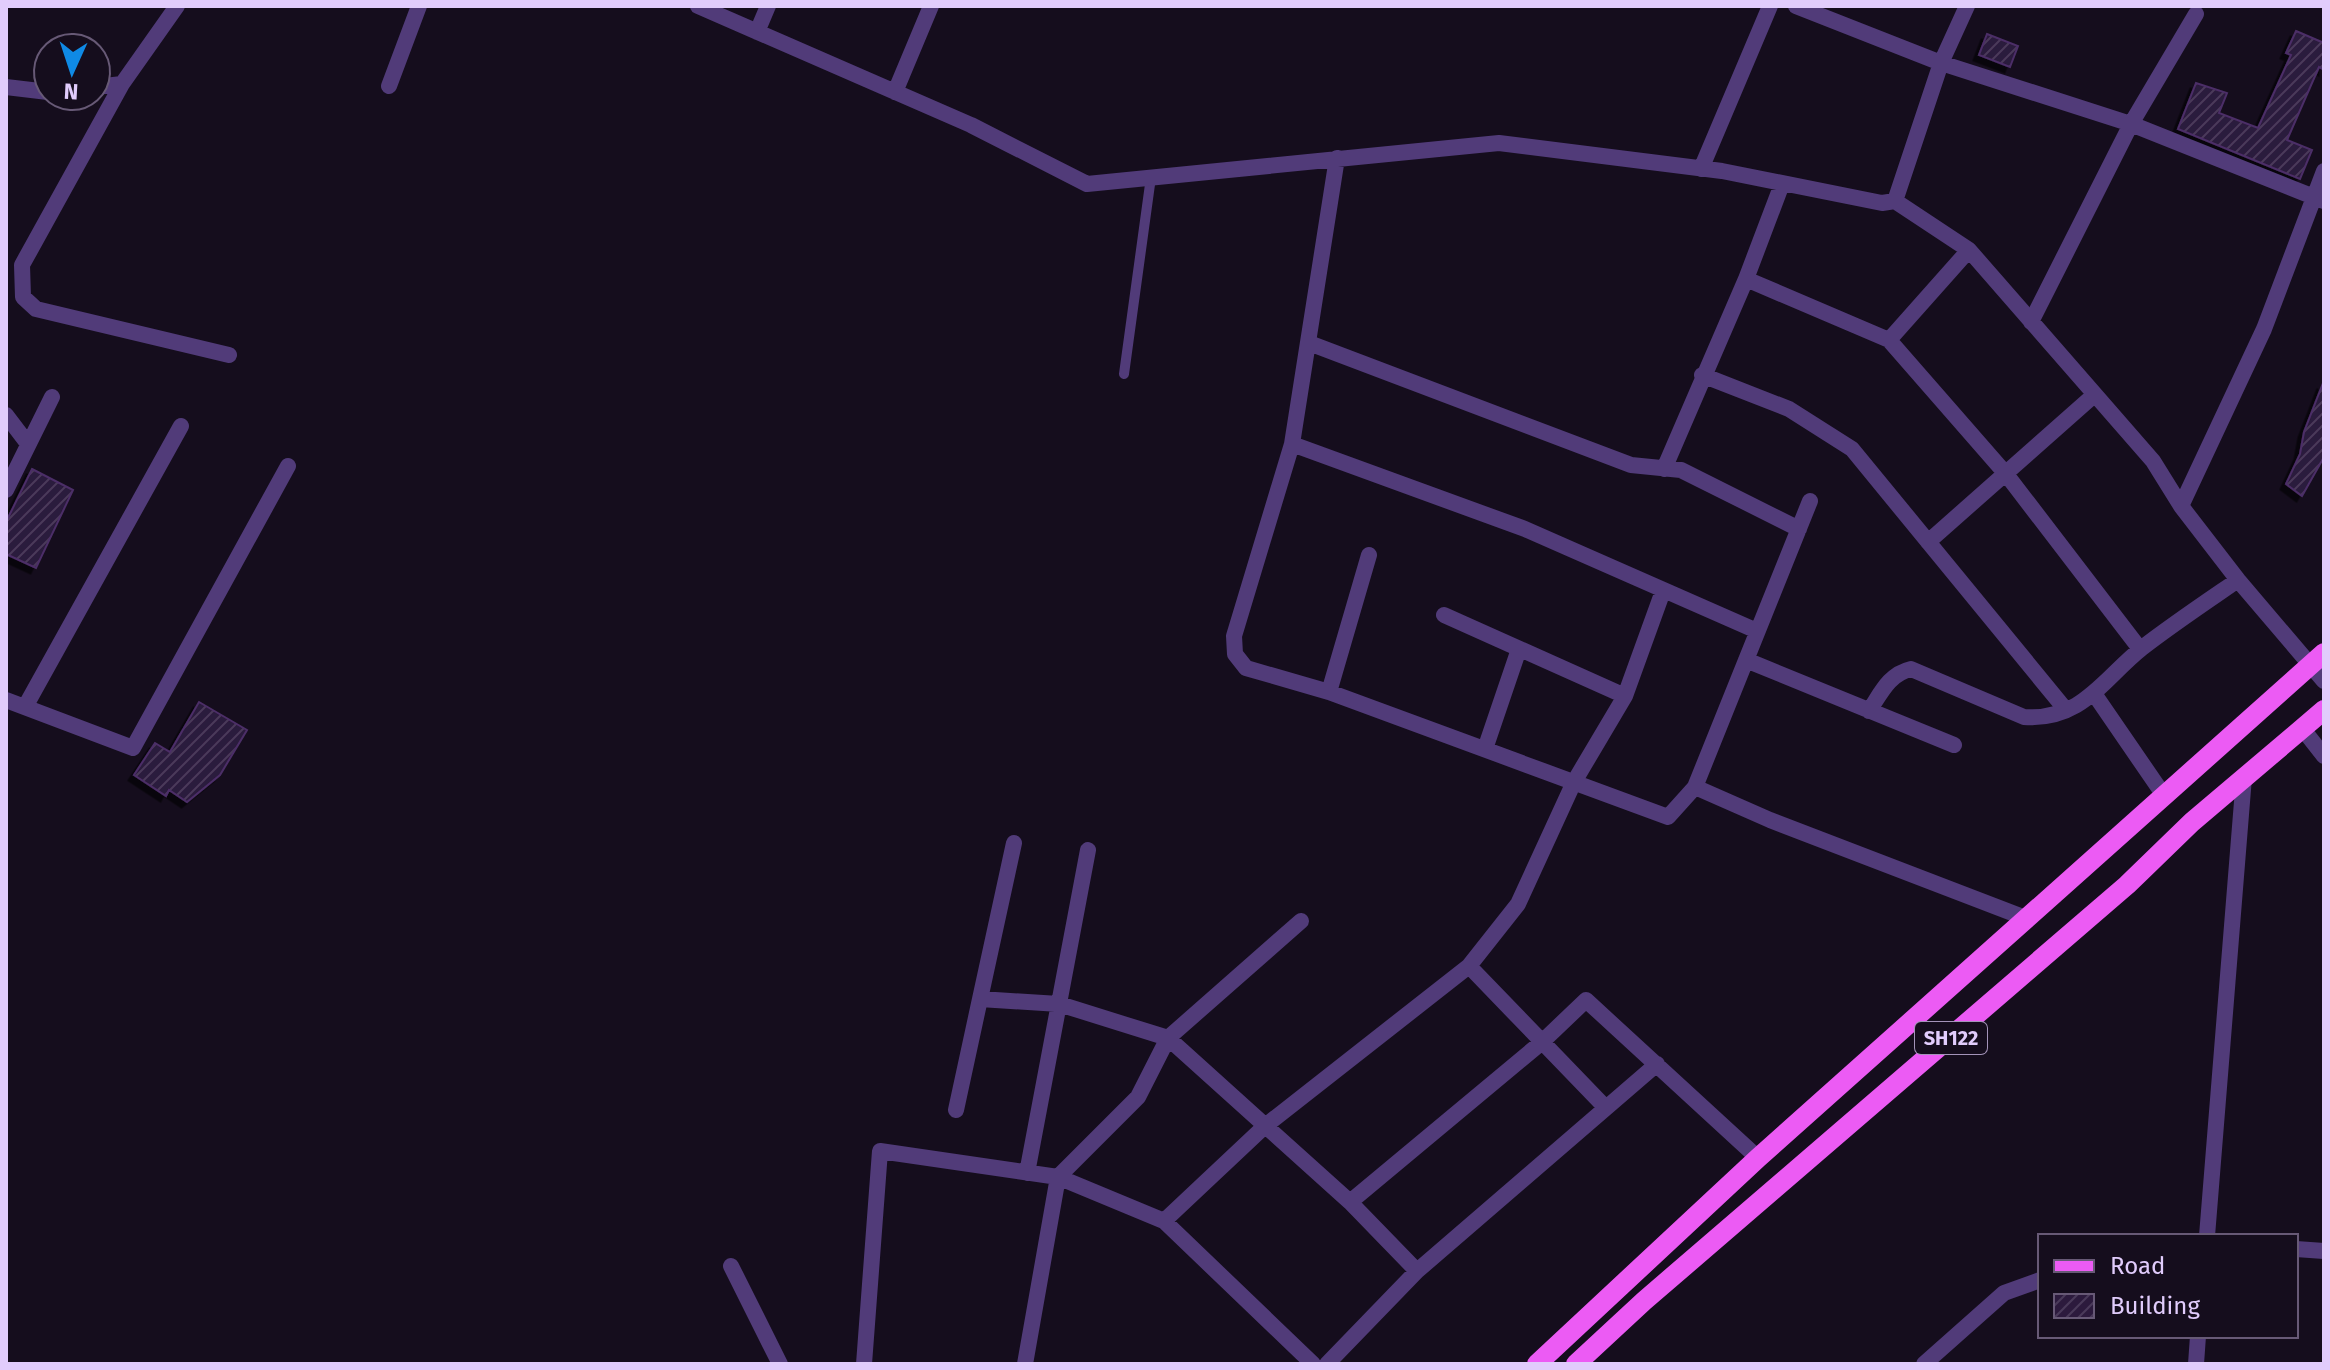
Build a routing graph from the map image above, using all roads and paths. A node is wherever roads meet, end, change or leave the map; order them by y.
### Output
1 (177, 6) edge
2 (419, 6) edge
3 (698, 6) edge
4 (768, 6) edge
5 (931, 6) edge
6 (1770, 6) edge
7 (1796, 6) edge
8 (1967, 6) edge
9 (2196, 14) dead end
10 (757, 32) junction
11 (1941, 63) junction
12 (122, 84) junction
13 (112, 85) edge
14 (389, 86) dead end
15 (6, 87) edge
16 (32, 90) edge
17 (895, 92) junction
18 (2131, 124) junction
19 (1337, 158) junction
20 (1701, 169) junction
21 (2324, 171) edge
22 (1151, 177) junction
23 (1782, 184) junction
24 (2319, 199) edge
25 (1895, 201) junction
26 (1969, 250) junction
27 (1746, 279) junction
28 (2031, 322) junction
29 (1889, 340) junction
30 (1309, 343) junction
31 (229, 355) dead end
32 (1124, 374) dead end
33 (1702, 375) junction
34 (2093, 396) junction
35 (52, 397) dead end
36 (6, 415) edge
37 (181, 426) dead end
38 (28, 444) junction
39 (1292, 444) junction
40 (288, 466) dead end
41 (1664, 469) junction
42 (2006, 474) junction
43 (6, 490) edge
44 (1810, 501) dead end
45 (2181, 506) junction
46 (1799, 529) junction
47 (1928, 542) junction
48 (1369, 555) dead end
49 (2238, 580) junction
50 (1663, 591) junction
51 (1444, 615) dead end
52 (1757, 631) junction
53 (1519, 649) junction
54 (2140, 649) junction
55 (2317, 659) edge
56 (1746, 660) junction
57 (2324, 681) edge
58 (1329, 692) junction
59 (2095, 695) junction
60 (1625, 696) junction
61 (6, 700) edge
62 (25, 707) junction
63 (2066, 710) junction
64 (2324, 710) edge
65 (1869, 711) junction
66 (2302, 728) junction
67 (1954, 745) dead end
68 (1485, 749) junction
69 (2324, 756) edge
70 (2244, 777) junction
71 (1574, 782) junction
72 (1695, 787) junction
73 (2165, 797) junction
74 (1014, 843) dead end
75 (1088, 850) dead end
76 (2028, 919) junction
77 (1301, 921) dead end
78 (1469, 966) junction
79 (980, 999) junction
80 (1059, 1004) junction
81 (1168, 1038) junction
82 (1542, 1042) junction
83 (1657, 1064) junction
84 (1606, 1108) junction
85 (956, 1110) dead end
86 (1265, 1126) junction
87 (1758, 1158) junction
88 (1027, 1173) junction
89 (1058, 1177) junction
90 (1350, 1202) junction
91 (1164, 1221) junction
92 (2207, 1234) edge
93 (2298, 1249) edge
94 (2324, 1251) edge
95 (731, 1266) dead end
96 (1417, 1271) junction
97 (2038, 1281) edge
98 (2198, 1338) edge
99 (780, 1364) edge
100 (864, 1364) edge
101 (1025, 1364) edge
102 (1313, 1364) edge
103 (1327, 1364) edge
104 (1537, 1364) edge
105 (1576, 1364) edge
106 (1924, 1364) edge
107 (2196, 1364) edge

1 - 12 street
2 - 14 street
3 - 10 street
4 - 10 street
5 - 17 street
6 - 20 street
7 - 11 street
8 - 11 street
9 - 18 street
10 - 17 street
11 - 18 street
11 - 25 street
12 - 13 street
12 - 31 street
15 - 16 street
17 - 22 street
18 - 24 street
18 - 28 street
19 - 20 street
19 - 22 street
19 - 30 street
20 - 23 street
21 - 24 street
22 - 32 lane
23 - 25 street
23 - 27 street
24 - 45 street
25 - 26 street
26 - 28 street
26 - 29 street
27 - 29 street
27 - 33 street
28 - 34 street
29 - 42 street
30 - 39 street
30 - 41 street
33 - 41 street
33 - 47 street
34 - 42 street
34 - 45 street
35 - 38 street
36 - 38 street
37 - 62 street
38 - 43 street
39 - 50 street
39 - 58 street
40 - 62 street
41 - 46 street
42 - 47 street
42 - 54 street
44 - 46 street
45 - 49 street
46 - 52 street
47 - 63 street
48 - 58 street
49 - 54 street
49 - 55 street
50 - 52 street
50 - 60 street
51 - 53 street
52 - 56 street
53 - 60 street
53 - 68 street
54 - 59 street
55 - 57 street
55 - 73 main road
56 - 65 street
56 - 72 street
58 - 68 street
59 - 63 street
59 - 73 street
60 - 71 street
61 - 62 street
63 - 65 street
64 - 66 main road, SH122
65 - 67 street
66 - 69 street
66 - 70 main road, SH122
68 - 71 street
70 - 92 street
70 - 105 main road, SH122
71 - 72 street
71 - 78 street
72 - 76 street
73 - 76 main road
74 - 79 street
75 - 80 street
76 - 87 main road
77 - 81 street
78 - 82 street
78 - 86 street
79 - 80 street
79 - 85 street
80 - 81 street
80 - 88 street
81 - 86 street
81 - 89 street
82 - 83 street
82 - 84 street
82 - 90 street
83 - 84 street
83 - 87 street
84 - 96 street
86 - 90 street
86 - 91 street
87 - 104 main road
88 - 89 street
88 - 100 street
89 - 91 street
89 - 101 street
90 - 96 street
91 - 102 street
93 - 94 street
95 - 99 street
96 - 103 street
97 - 106 street
98 - 107 street

